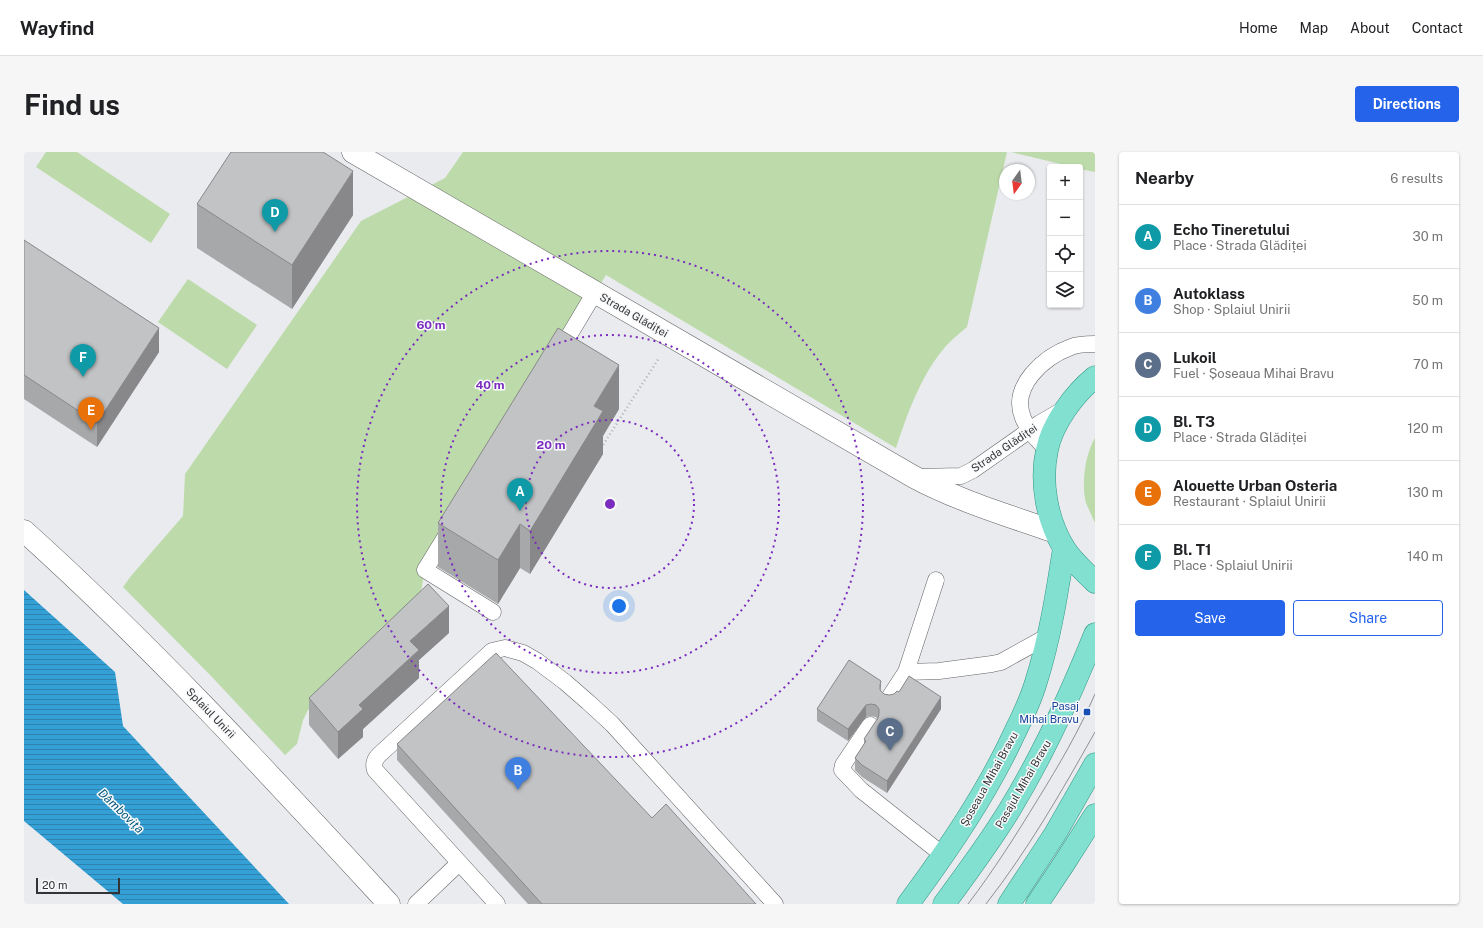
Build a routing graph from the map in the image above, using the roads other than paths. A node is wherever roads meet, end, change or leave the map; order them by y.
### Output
1 (353, 152) edge
2 (595, 292) junction
3 (1095, 344) edge
4 (552, 364) edge
5 (1095, 377) edge
6 (1067, 407) junction
7 (1030, 430) junction
8 (1047, 450) junction
9 (914, 478) junction
10 (458, 516) edge
11 (24, 531) edge
12 (1060, 540) junction
13 (936, 580) dead end
14 (1095, 582) edge
15 (492, 612) dead end
16 (1095, 634) edge
17 (1048, 636) junction
18 (906, 672) junction
19 (889, 698) edge
20 (870, 725) dead end
21 (1095, 764) edge
22 (1095, 814) edge
23 (943, 855) junction
24 (458, 863) junction
25 (389, 904) edge
26 (416, 904) edge
27 (497, 904) edge
28 (775, 904) edge
29 (908, 904) edge
30 (944, 904) edge
31 (1009, 904) edge
32 (1037, 904) edge

1 - 2 street, Strada Glădiței
2 - 4 lane
2 - 9 street, Strada Glădiței
3 - 7 lane
5 - 6 main road
6 - 7 lane, Strada Glădiței
6 - 8 main road
7 - 8 lane
7 - 9 lane, Strada Glădiței
8 - 12 main road
9 - 12 street, Strada Glădiței
10 - 15 lane
11 - 25 street, Splaiul Unirii
12 - 14 main road
12 - 17 main road, Șoseaua Mihai Bravu
13 - 18 lane
16 - 30 main road, Pasajul Mihai Bravu
17 - 18 lane
17 - 23 main road, Șoseaua Mihai Bravu
18 - 19 lane
20 - 23 lane
21 - 31 main road
22 - 32 main road
23 - 29 main road, Șoseaua Mihai Bravu
24 - 26 lane
24 - 27 lane
24 - 28 lane

